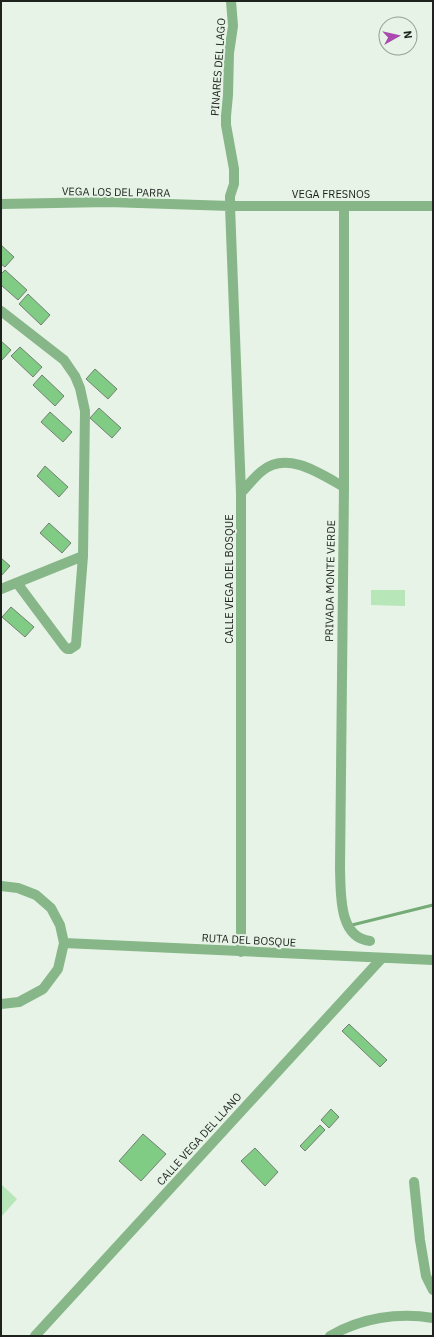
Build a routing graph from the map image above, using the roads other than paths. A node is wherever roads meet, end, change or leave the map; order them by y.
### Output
1 (231, 1) edge
2 (1, 204) edge
3 (230, 206) junction
4 (344, 206) junction
5 (433, 206) edge
6 (1, 311) edge
7 (344, 487) junction
8 (241, 493) junction
9 (84, 556) junction
10 (17, 583) junction
11 (1, 589) edge
12 (1, 886) edge
13 (370, 941) dead end
14 (64, 944) junction
15 (241, 952) junction
16 (381, 959) junction
17 (433, 960) edge
18 (1, 1004) edge
19 (414, 1182) dead end
20 (433, 1290) edge
21 (433, 1318) edge
22 (35, 1336) edge
23 (330, 1336) edge

1 - 3 street, PINARES DEL LAGO
2 - 3 street, VEGA LOS DEL PARRA
3 - 4 street, VEGA FRESNOS
3 - 8 street, CALLE VEGA DEL BOSQUE
4 - 5 street, VEGA FRESNOS
4 - 7 street, PRIVADA MONTE VERDE
6 - 9 street
7 - 8 street
7 - 13 street, PRIVADA MONTE VERDE
8 - 15 street, CALLE VEGA DEL BOSQUE
9 - 10 street
9 - 10 street
10 - 11 street
12 - 14 street
14 - 15 street, RUTA DEL BOSQUE
14 - 18 street
15 - 16 street, RUTA DEL BOSQUE
16 - 17 street, RUTA DEL BOSQUE
16 - 22 street, CALLE VEGA DEL LLANO
19 - 20 street
21 - 23 street

